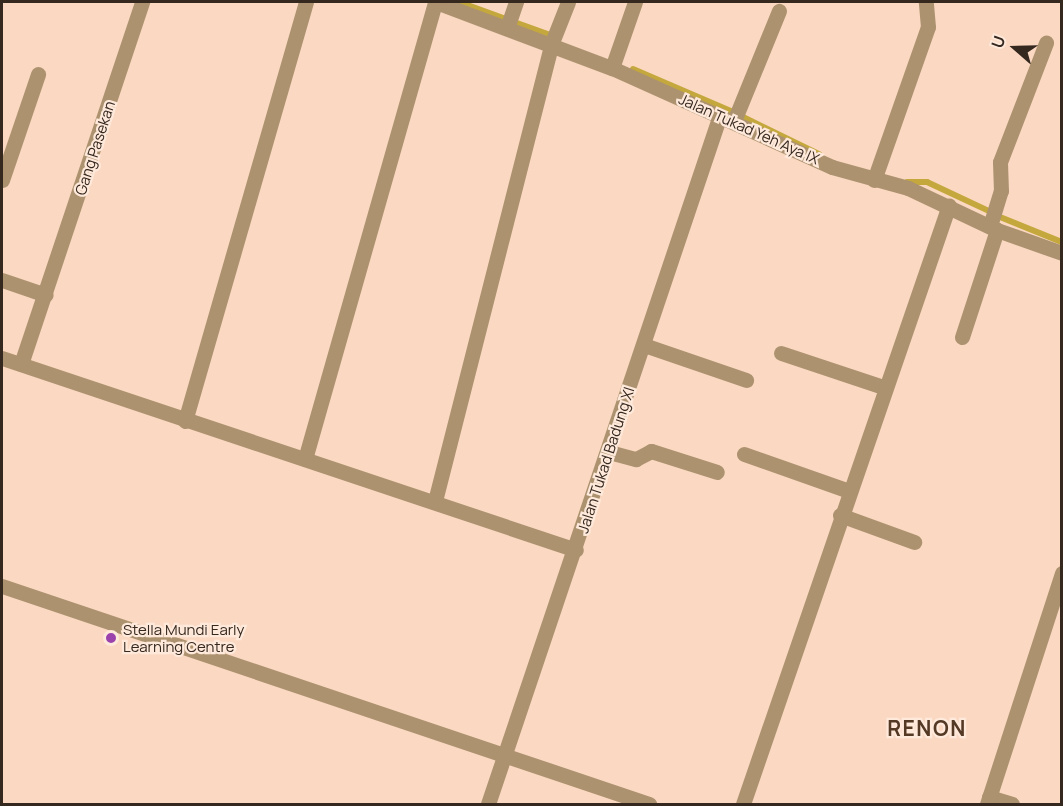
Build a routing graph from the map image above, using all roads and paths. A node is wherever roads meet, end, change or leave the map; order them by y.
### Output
1 (142, 2) edge
2 (306, 2) edge
3 (436, 2) edge
4 (516, 2) edge
5 (568, 2) edge
6 (635, 2) edge
7 (926, 2) edge
8 (779, 11) dead end
9 (507, 28) junction
10 (1046, 43) dead end
11 (551, 45) junction
12 (612, 69) junction
13 (38, 74) dead end
14 (727, 118) junction
15 (2, 180) edge
16 (874, 180) junction
17 (949, 205) junction
18 (993, 228) junction
19 (1062, 253) edge
20 (2, 280) edge
21 (46, 295) junction
22 (962, 337) dead end
23 (644, 345) junction
24 (781, 353) dead end
25 (2, 358) edge
26 (21, 364) junction
27 (746, 380) dead end
28 (883, 387) junction
29 (184, 421) junction
30 (609, 452) junction
31 (744, 454) dead end
32 (305, 459) junction
33 (717, 472) dead end
34 (849, 491) junction
35 (435, 501) junction
36 (840, 515) junction
37 (914, 542) dead end
38 (576, 550) junction
39 (1062, 573) edge
40 (2, 586) edge
41 (505, 753) junction
42 (988, 801) edge
43 (488, 804) edge
44 (649, 804) edge
45 (743, 804) edge
46 (1012, 804) edge

1 - 21 street, Gang Pasekan
2 - 29 street
3 - 9 street, Jalan Tukad Yeh Aya IX
3 - 32 street
4 - 9 street
5 - 11 street
6 - 12 street
7 - 16 street
8 - 14 street, Jalan Tukad Badung XI
9 - 11 street, Jalan Tukad Yeh Aya IX
10 - 18 street
11 - 12 street, Jalan Tukad Yeh Aya IX
11 - 35 street
12 - 14 street, Jalan Tukad Yeh Aya IX
13 - 15 street
14 - 16 street, Jalan Tukad Yeh Aya IX
14 - 23 street, Jalan Tukad Badung XI
16 - 17 street, Jalan Tukad Yeh Aya IX
17 - 18 street, Jalan Tukad Yeh Aya IX
17 - 28 street
18 - 19 street, Jalan Tukad Yeh Aya IX
18 - 22 street
20 - 21 street
21 - 26 street, Gang Pasekan
23 - 27 street
23 - 30 street, Jalan Tukad Badung XI
24 - 28 street
25 - 26 street
26 - 29 street
28 - 34 street
29 - 32 street
30 - 33 street
30 - 38 street, Jalan Tukad Badung XI
31 - 34 street
32 - 35 street
34 - 36 street
35 - 38 street
36 - 37 street
36 - 45 street
38 - 41 street, Jalan Tukad Badung XI
39 - 42 street
40 - 41 street
41 - 43 street, Jalan Tukad Badung XI
41 - 44 street
42 - 46 street

